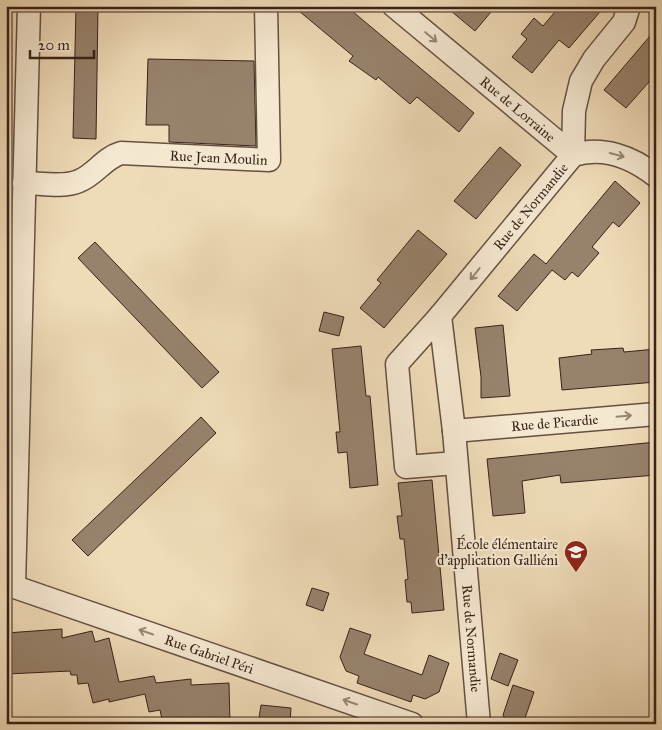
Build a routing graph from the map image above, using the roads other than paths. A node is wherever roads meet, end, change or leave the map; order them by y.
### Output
1 (29, 6) edge
2 (266, 6) edge
3 (394, 6) edge
4 (629, 6) edge
5 (573, 155) junction
6 (656, 176) edge
7 (24, 183) junction
8 (440, 316) junction
9 (656, 414) edge
10 (454, 431) junction
11 (456, 463) junction
12 (10, 585) edge
13 (412, 724) edge
14 (479, 724) edge

1 - 7 street
2 - 7 street, Rue Jean Moulin
3 -> 5 street, Rue de Lorraine
4 - 5 street, Rue de Normandie
5 -> 6 street
5 -> 8 street, Rue de Normandie
7 - 12 street
8 - 10 street, Rue de Normandie
8 - 11 street, Rue de Normandie
10 -> 9 street, Rue de Picardie
10 - 11 street, Rue de Normandie
11 - 14 street, Rue de Normandie
13 -> 12 street, Rue Gabriel Péri

